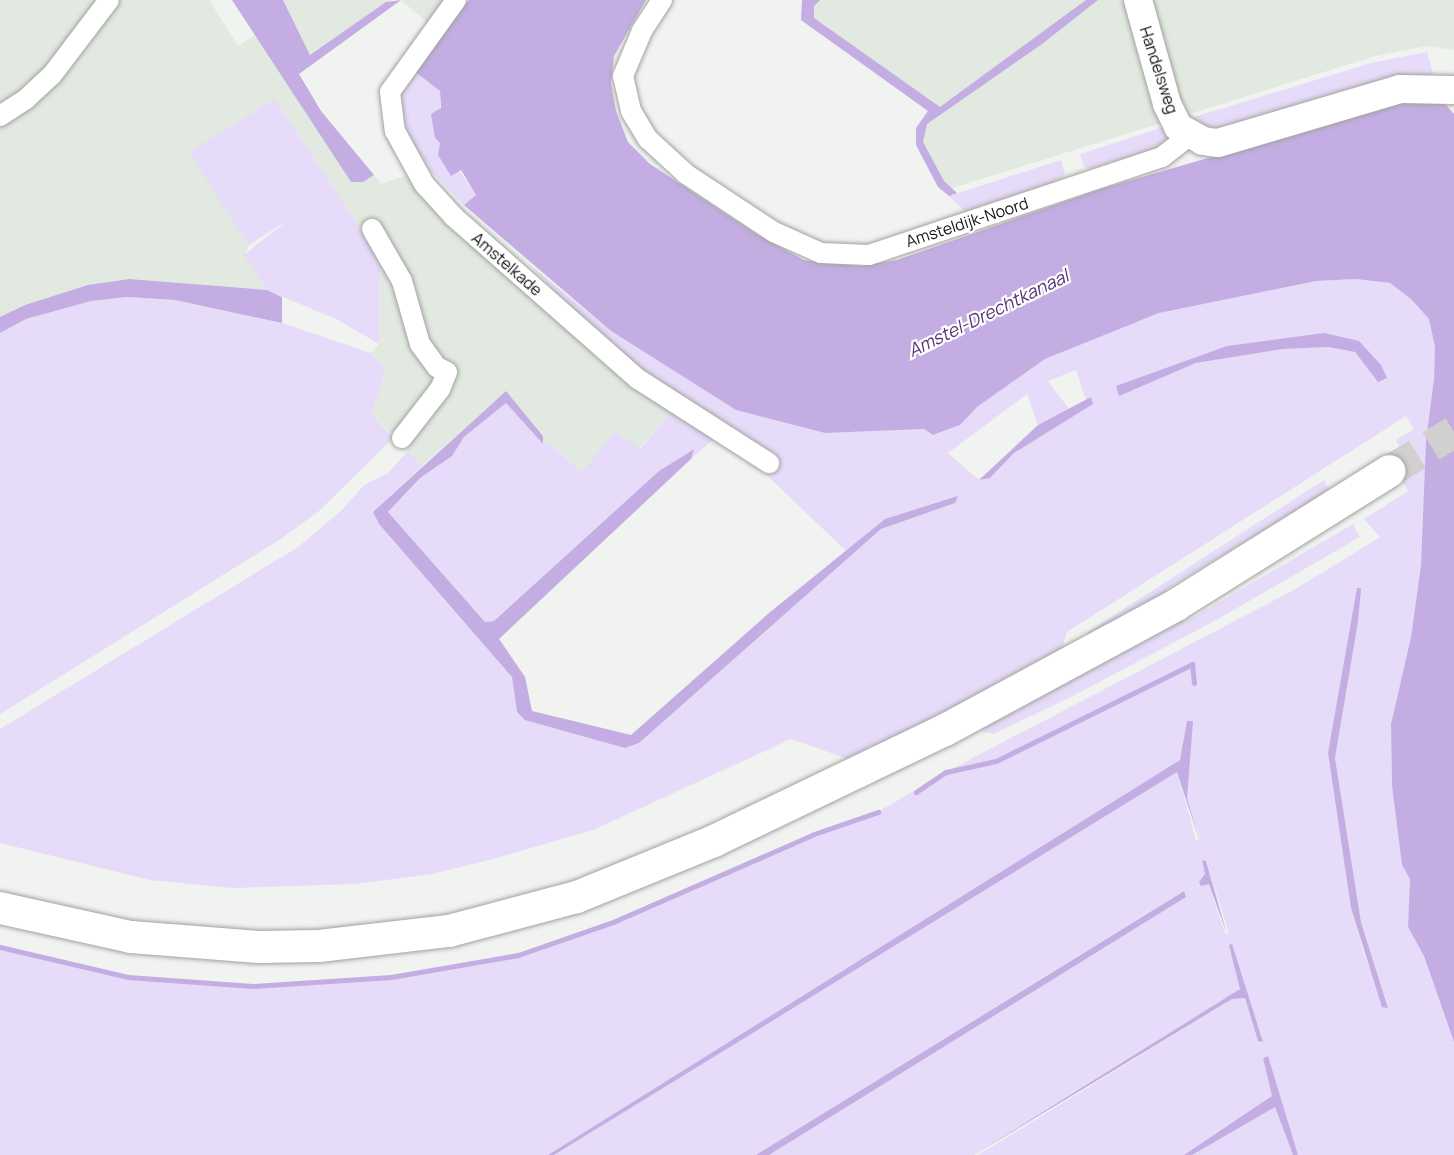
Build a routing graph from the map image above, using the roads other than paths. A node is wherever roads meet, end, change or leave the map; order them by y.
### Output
1 (109, 0) edge
2 (456, 0) edge
3 (662, 0) edge
4 (1138, 0) edge
5 (1454, 90) edge
6 (0, 116) edge
7 (1189, 136) junction
8 (372, 229) dead end
9 (402, 438) dead end
10 (769, 463) dead end
11 (1390, 471) tunnel mouth
12 (0, 908) edge

1 - 6 street
2 - 10 street, Amstelkade
3 - 7 street, Amsteldijk-Noord
4 - 7 street, Handelsweg
5 - 7 street
8 - 9 street
11 - 12 main road

